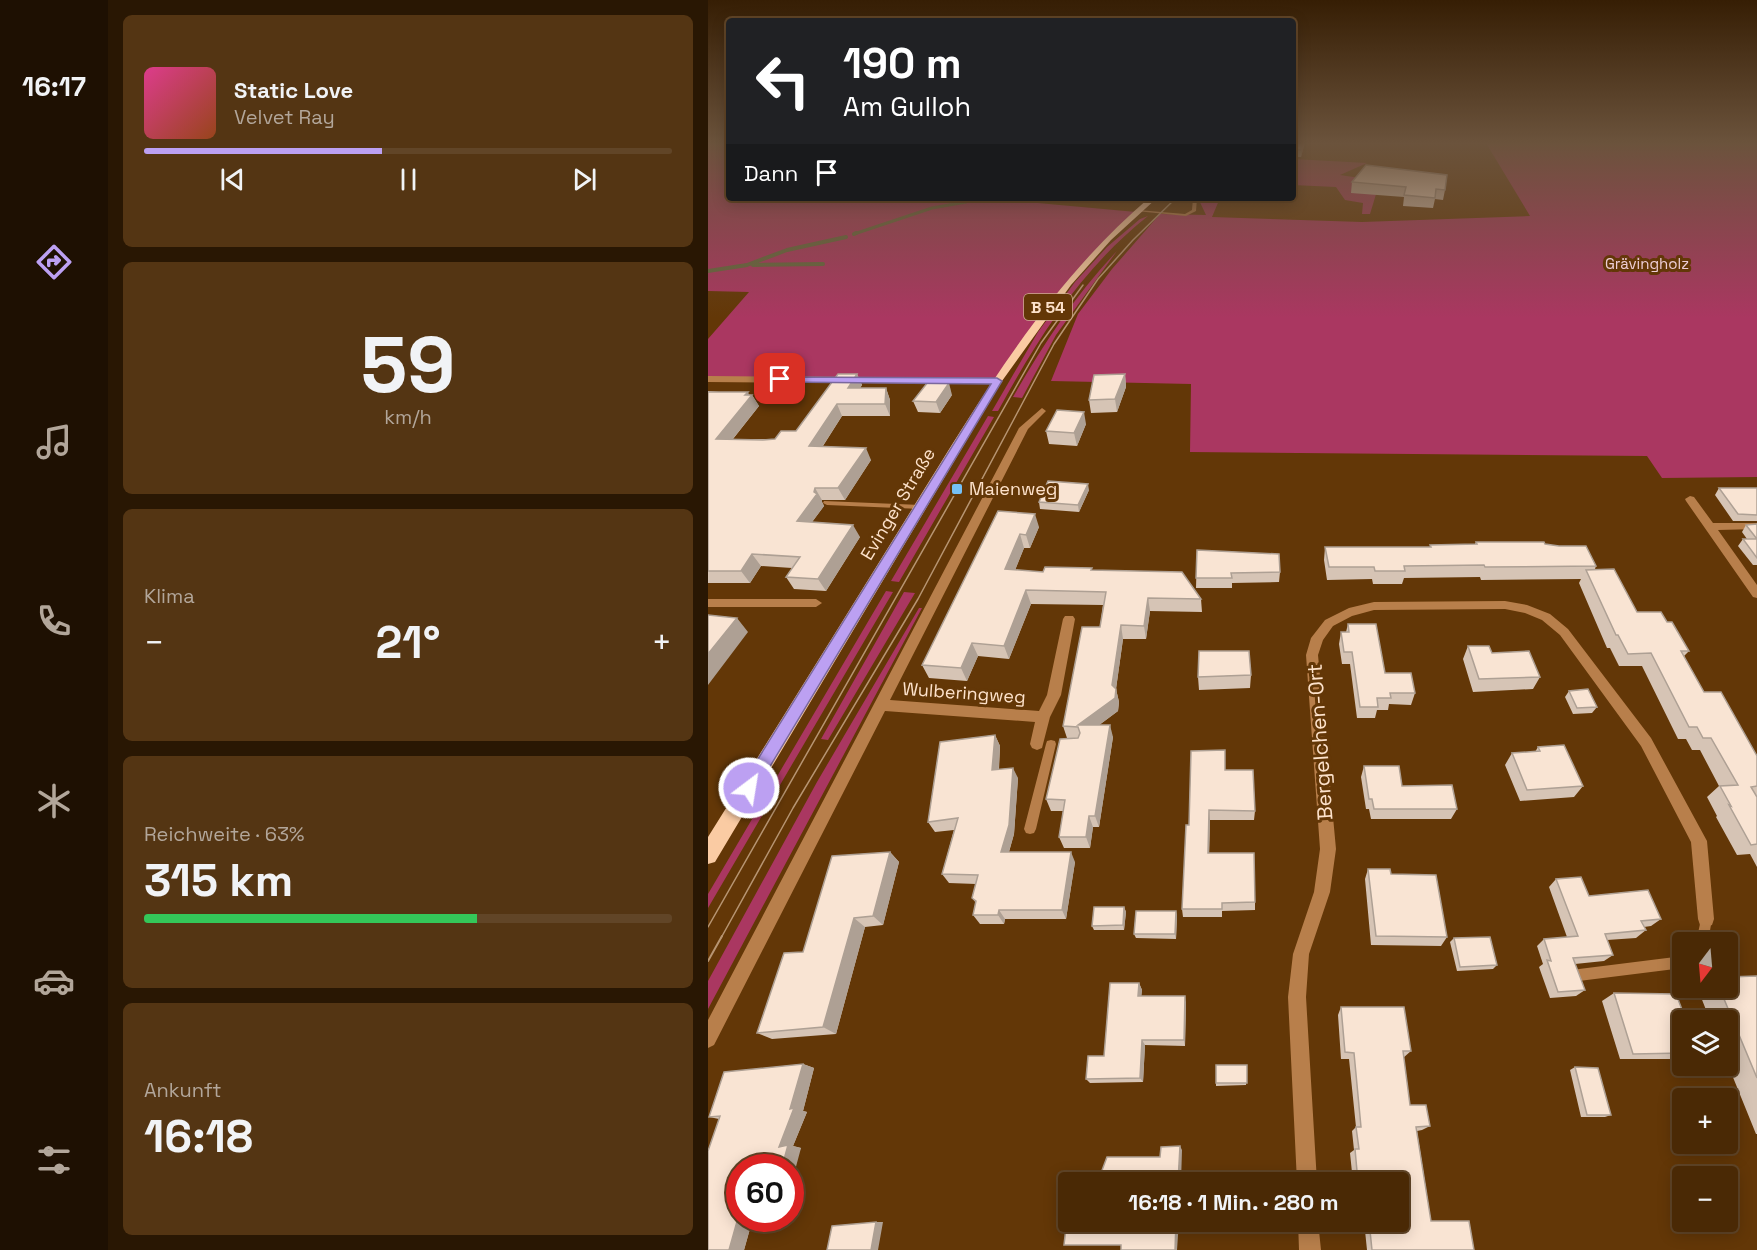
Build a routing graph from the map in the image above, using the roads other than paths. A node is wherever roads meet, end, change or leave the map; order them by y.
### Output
1 (1149, 201) edge
2 (1195, 201) edge
3 (1138, 211) junction
4 (708, 379) edge
5 (997, 381) junction
6 (1042, 411) dead end
7 (1690, 499) dead end
8 (827, 502) dead end
9 (921, 507) junction
10 (1710, 526) junction
11 (1757, 526) edge
12 (1757, 594) edge
13 (708, 603) edge
14 (816, 603) dead end
15 (1069, 619) dead end
16 (881, 705) junction
17 (1043, 717) junction
18 (1037, 744) joint
19 (1030, 829) dead end
20 (708, 855) edge
21 (1706, 919) joint
22 (1704, 932) edge
23 (1672, 963) edge
24 (1579, 975) edge
25 (708, 1039) edge
26 (1306, 1172) edge
27 (1309, 1232) edge
28 (1310, 1250) edge

1 - 3 main road, Evinger Straße / B 54
2 - 3 lane
3 - 5 main road, Evinger Straße / B 54
4 - 5 street
5 - 9 main road, Evinger Straße / B 54
6 - 16 street
7 - 10 street
8 - 9 lane
9 - 20 main road, Evinger Straße / B 54
10 - 11 street
10 - 12 street
13 - 14 street
15 - 17 street, Wulberingweg
16 - 17 street, Wulberingweg
16 - 25 street
17 - 18 street, Wulberingweg
18 - 19 lane, Wulberingweg
21 - 22 lane
21 - 26 street, Bergelchen-Ort
23 - 24 lane
27 - 28 street

